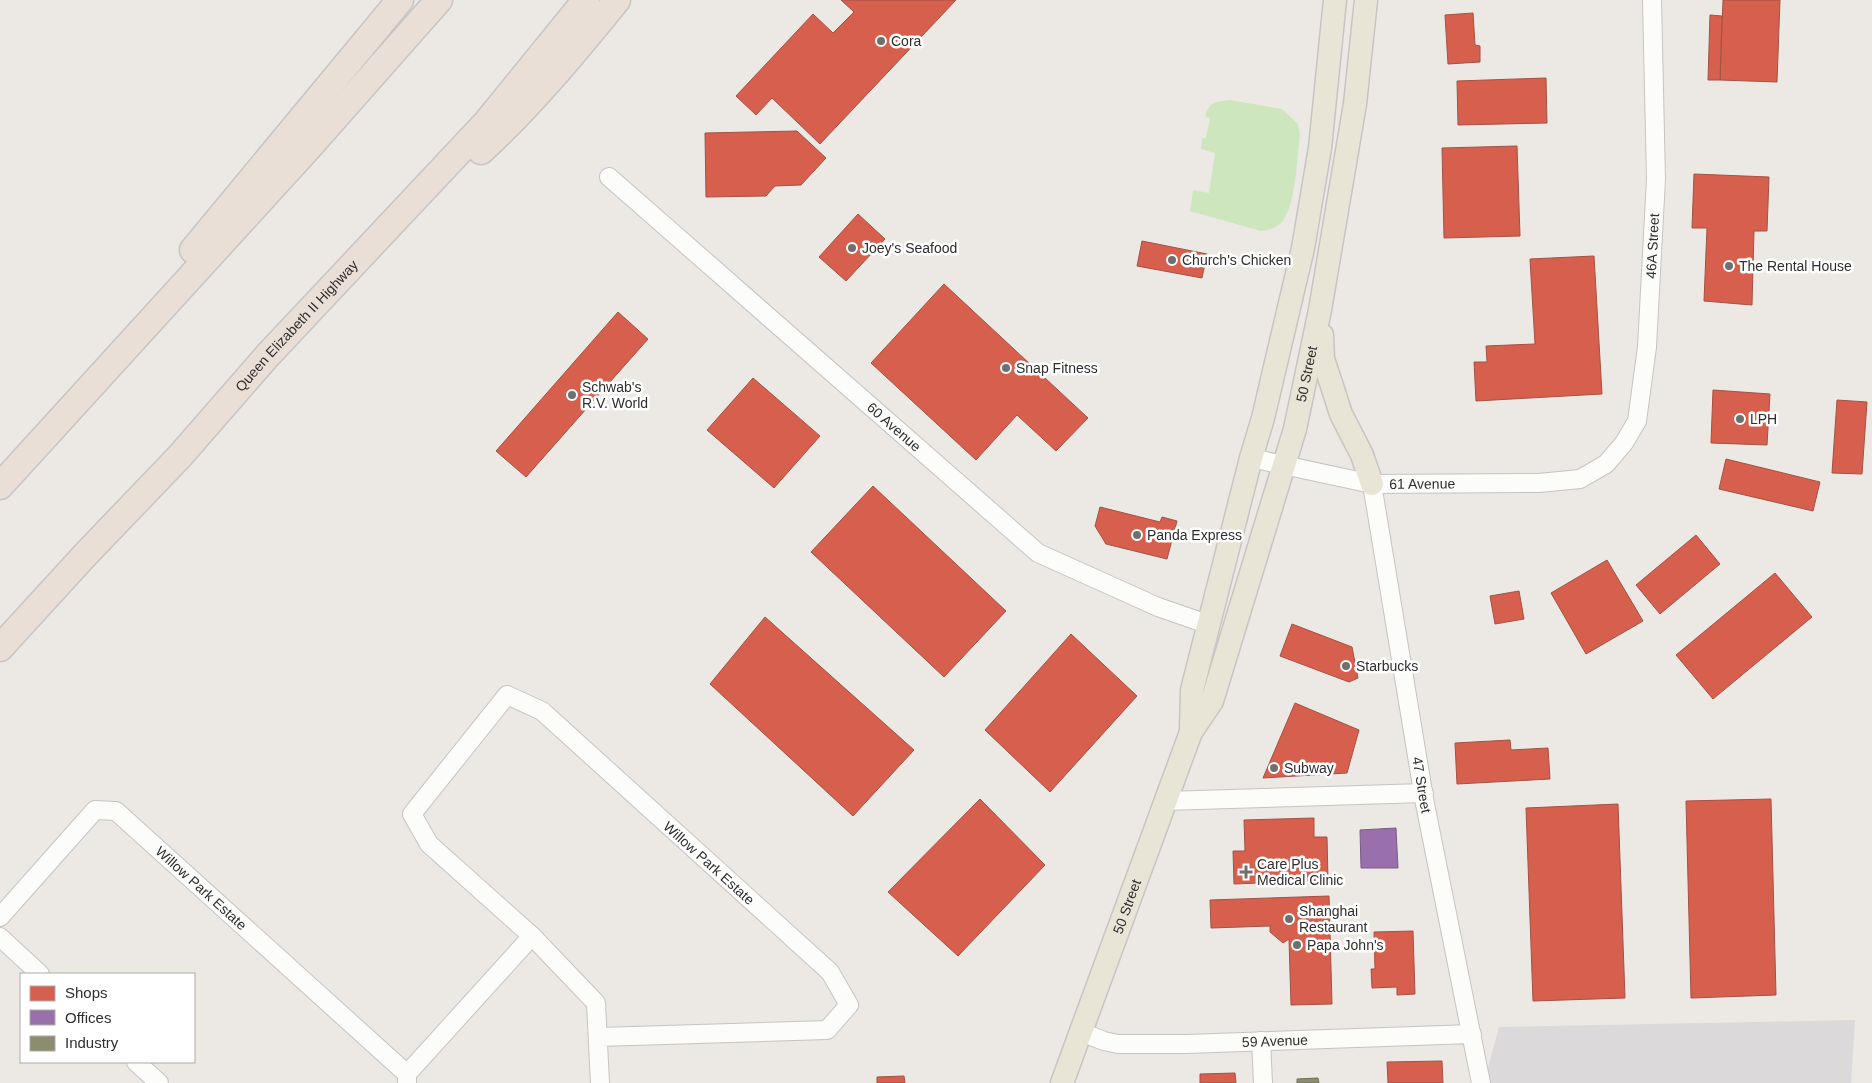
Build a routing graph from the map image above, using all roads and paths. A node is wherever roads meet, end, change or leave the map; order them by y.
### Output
1 (400, 0) edge
2 (439, 0) edge
3 (586, 0) edge
4 (617, 0) edge
5 (1335, 0) edge
6 (1366, 0) edge
7 (1652, 0) edge
8 (609, 177) dead end
9 (339, 282) junction
10 (1320, 310) junction
11 (1251, 458) junction
12 (1284, 466) junction
13 (1593, 472) joint
14 (1372, 484) junction
15 (0, 485) edge
16 (1210, 625) junction
17 (0, 648) edge
18 (1191, 732) junction
19 (1424, 793) junction
20 (1164, 801) junction
21 (0, 917) edge
22 (532, 936) junction
23 (0, 937) edge
24 (39, 973) edge
25 (1081, 1032) junction
26 (1472, 1034) junction
27 (599, 1037) junction
28 (1261, 1041) junction
29 (137, 1063) edge
30 (407, 1079) edge
31 (159, 1083) edge
32 (600, 1083) edge
33 (1062, 1083) edge
34 (1263, 1083) edge
35 (1481, 1083) edge

1 - 15 highway
2 - 15 highway
3 - 9 highway, Queen Elizabeth II Highway
4 - 9 highway
5 - 11 main road, 50 Street
6 - 10 main road, 50 Street
7 - 13 street, 46A Street
8 - 16 street, 60 Avenue
9 - 17 highway, Queen Elizabeth II Highway
10 - 12 main road, 50 Street
10 - 14 main road
11 - 12 street, 61 Avenue
11 - 16 main road, 50 Street
12 - 14 street, 61 Avenue
12 - 18 main road, 50 Street
13 - 14 street, 61 Avenue
14 - 19 street, 47 Street
16 - 18 main road, 50 Street
18 - 20 main road, 50 Street
19 - 20 street
19 - 26 street, 47 Street
20 - 25 main road, 50 Street
21 - 30 street, Willow Park Estate
22 - 27 street, Willow Park Estate
22 - 27 street, Willow Park Estate
22 - 30 street, Willow Park Estate
23 - 24 street
25 - 28 street, 59 Avenue
25 - 33 main road, 50 Street
26 - 28 street, 59 Avenue
26 - 35 street, 47 Street
27 - 32 street
28 - 34 street
29 - 31 street

